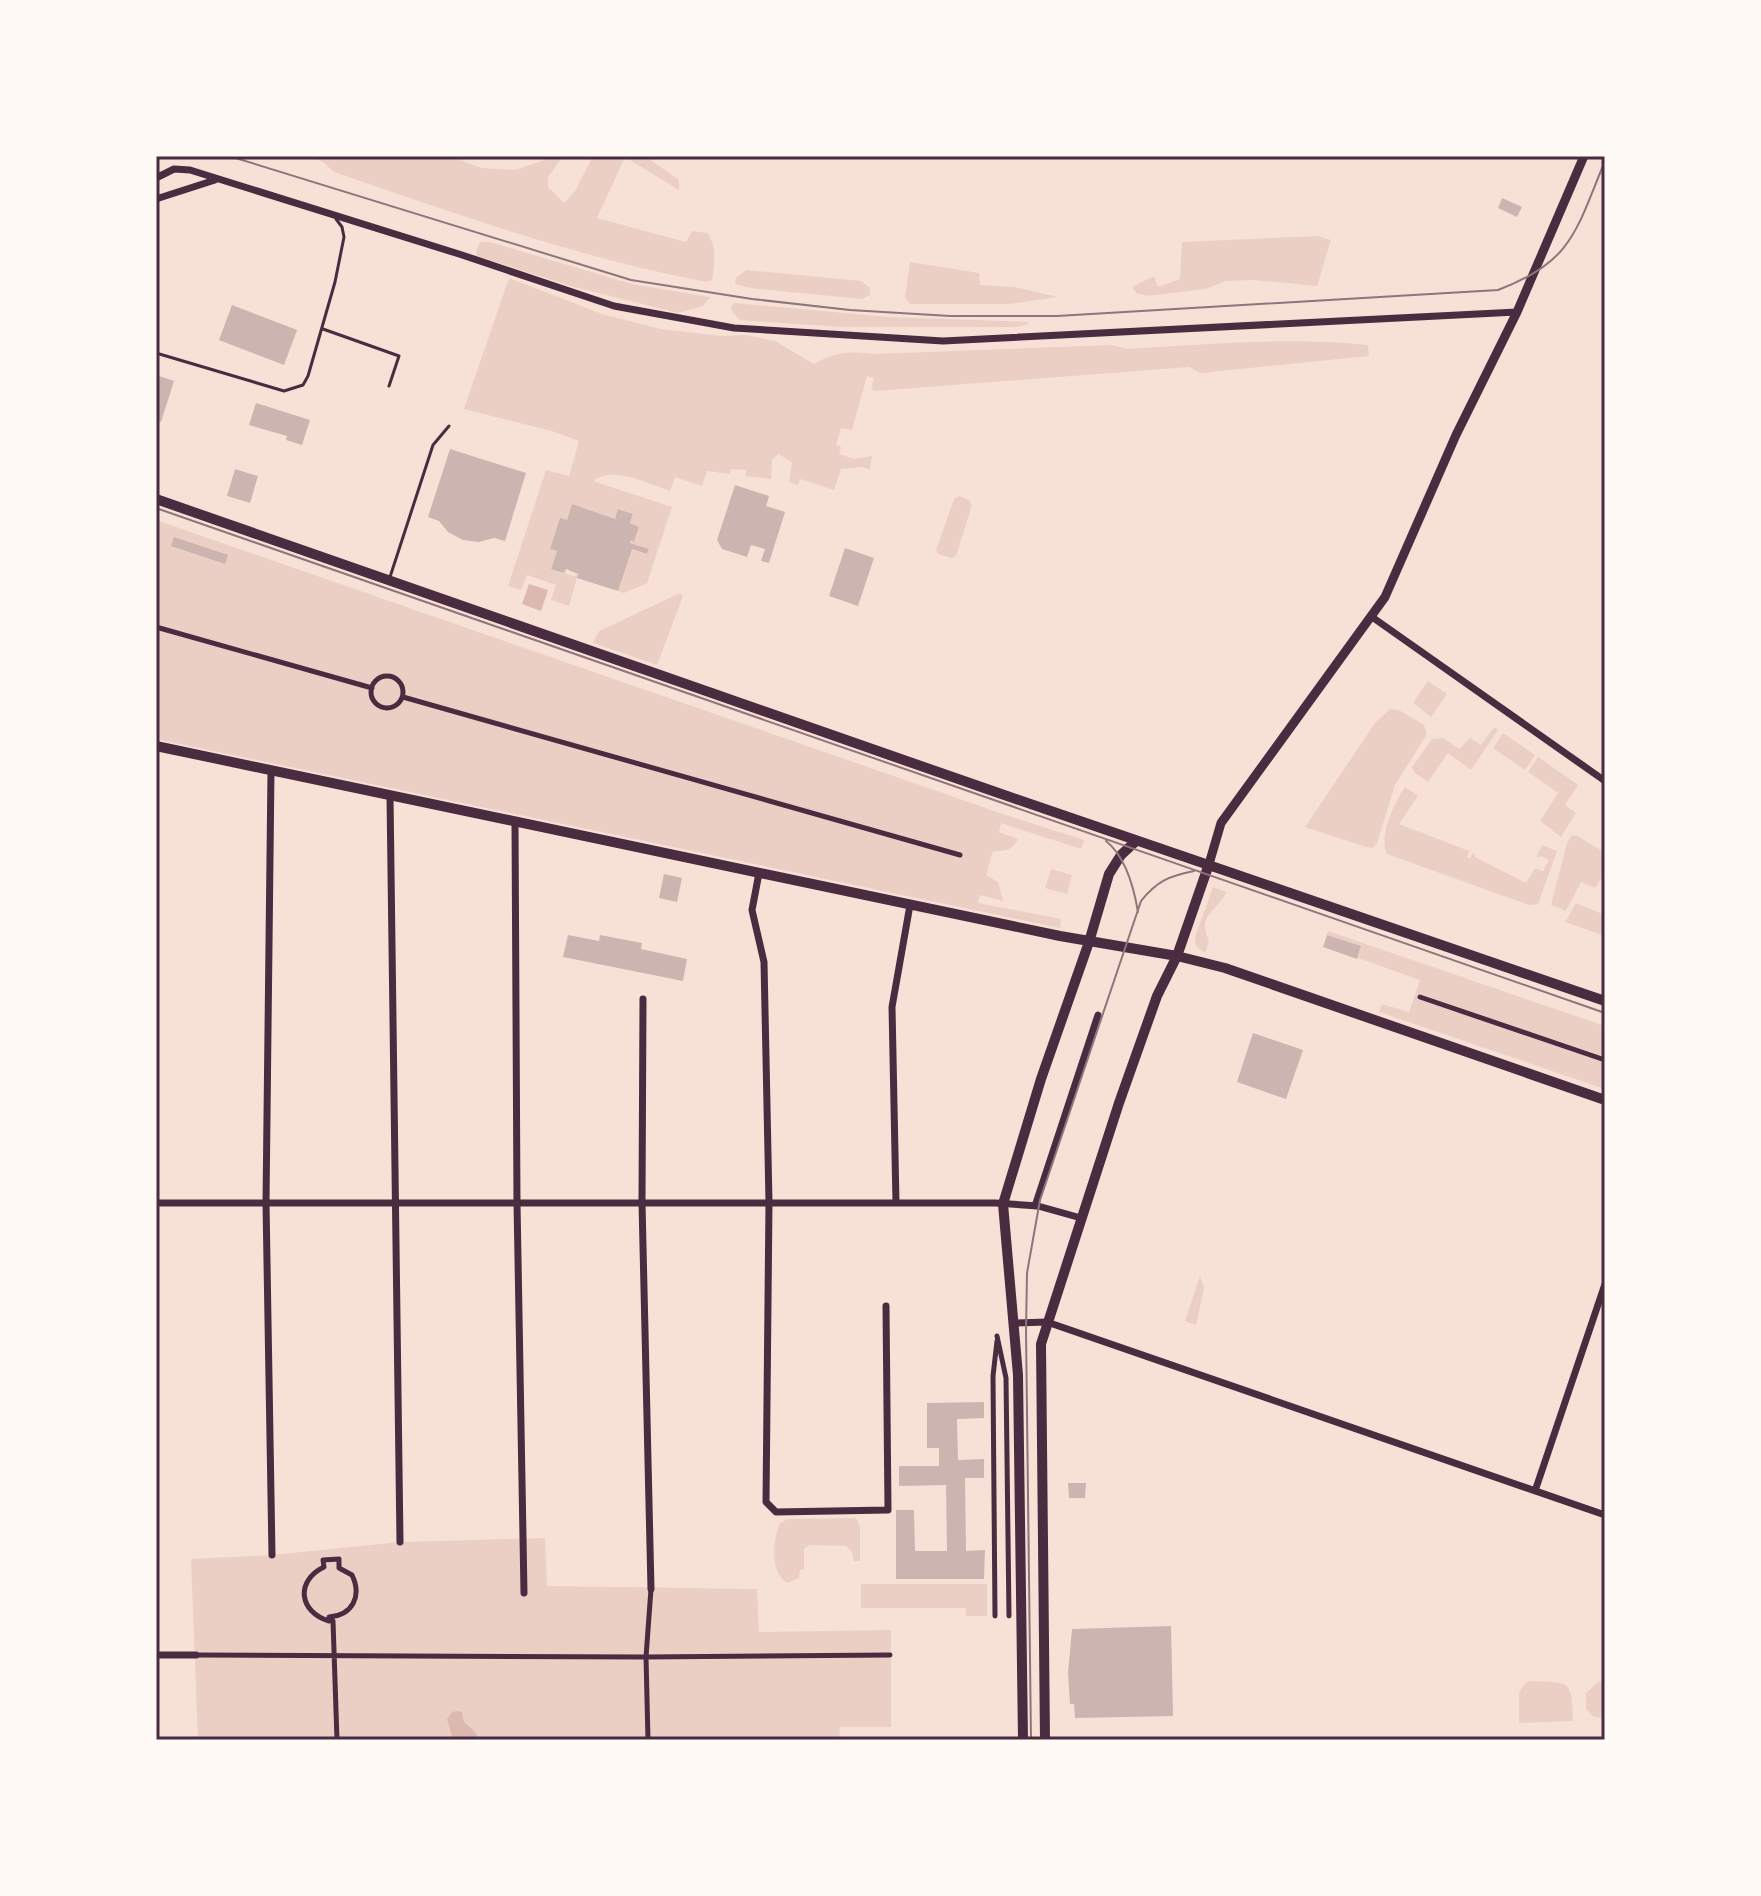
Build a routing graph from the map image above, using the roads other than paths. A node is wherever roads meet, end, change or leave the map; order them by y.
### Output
1 (1584, 156) edge
2 (156, 178) edge
3 (216, 179) junction
4 (156, 199) edge
5 (332, 214) junction
6 (1517, 312) junction
7 (323, 329) junction
8 (156, 353) edge
9 (389, 386) dead end
10 (449, 426) dead end
11 (156, 499) edge
12 (389, 581) junction
13 (1372, 617) junction
14 (156, 618) edge
15 (156, 627) edge
16 (372, 688) junction
17 (403, 697) junction
18 (156, 746) edge
19 (271, 771) junction
20 (1605, 781) edge
21 (390, 796) junction
22 (515, 822) junction
23 (1136, 841) junction
24 (960, 855) dead end
25 (1209, 864) junction
26 (759, 873) junction
27 (910, 905) junction
28 (1089, 942) junction
29 (1177, 956) junction
30 (1420, 997) dead end
31 (643, 999) dead end
32 (1605, 1001) edge
33 (1098, 1015) dead end
34 (1605, 1060) edge
35 (1605, 1100) edge
36 (769, 1202) junction
37 (156, 1203) edge
38 (266, 1203) junction
39 (394, 1203) junction
40 (517, 1203) junction
41 (642, 1203) junction
42 (896, 1203) junction
43 (1003, 1204) junction
44 (1035, 1206) junction
45 (1081, 1218) junction
46 (1605, 1284) edge
47 (886, 1306) dead end
48 (1047, 1322) junction
49 (1013, 1323) junction
50 (1535, 1491) junction
51 (1605, 1515) edge
52 (400, 1542) dead end
53 (272, 1555) dead end
54 (651, 1589) joint
55 (524, 1593) dead end
56 (995, 1616) dead end
57 (1009, 1616) dead end
58 (329, 1619) junction
59 (156, 1655) edge
60 (196, 1655) joint
61 (334, 1655) junction
62 (890, 1655) dead end
63 (646, 1657) junction
64 (337, 1740) edge
65 (648, 1740) edge
66 (1023, 1740) edge
67 (1045, 1740) edge

1 - 6 street
2 - 3 street
3 - 4 street
3 - 5 street
5 - 6 street
5 - 7 lane
6 - 13 street
7 - 8 lane
7 - 9 lane
10 - 12 lane
11 - 12 main road
12 - 23 main road
13 - 20 street
13 - 25 street
14 - 15 street
15 - 16 street
16 - 17 street
16 - 17 street
17 - 24 street
18 - 19 main road
19 - 21 main road
19 - 38 street
21 - 22 main road
21 - 39 street
22 - 26 main road
22 - 40 street
23 - 25 main road
23 - 28 main road
25 - 29 main road
25 - 32 main road
26 - 27 main road
26 - 36 street
27 - 28 main road
27 - 42 street
28 - 29 main road
28 - 43 main road
29 - 35 main road
29 - 45 main road
30 - 34 street
31 - 41 street
33 - 44 street
36 - 41 street
36 - 42 street
36 - 47 street
37 - 38 street
38 - 39 street
38 - 53 street
39 - 40 street
39 - 52 street
40 - 41 street
40 - 55 street
41 - 54 street
42 - 43 street
43 - 44 street
43 - 49 main road
44 - 45 street
45 - 48 main road
46 - 50 street
48 - 49 street
48 - 50 street
48 - 67 main road
49 - 66 main road
50 - 51 street
54 - 63 street
56 - 57 street
58 - 58 street
58 - 61 street
59 - 60 street
60 - 61 street
61 - 63 street
61 - 64 street
62 - 63 street
63 - 65 street

